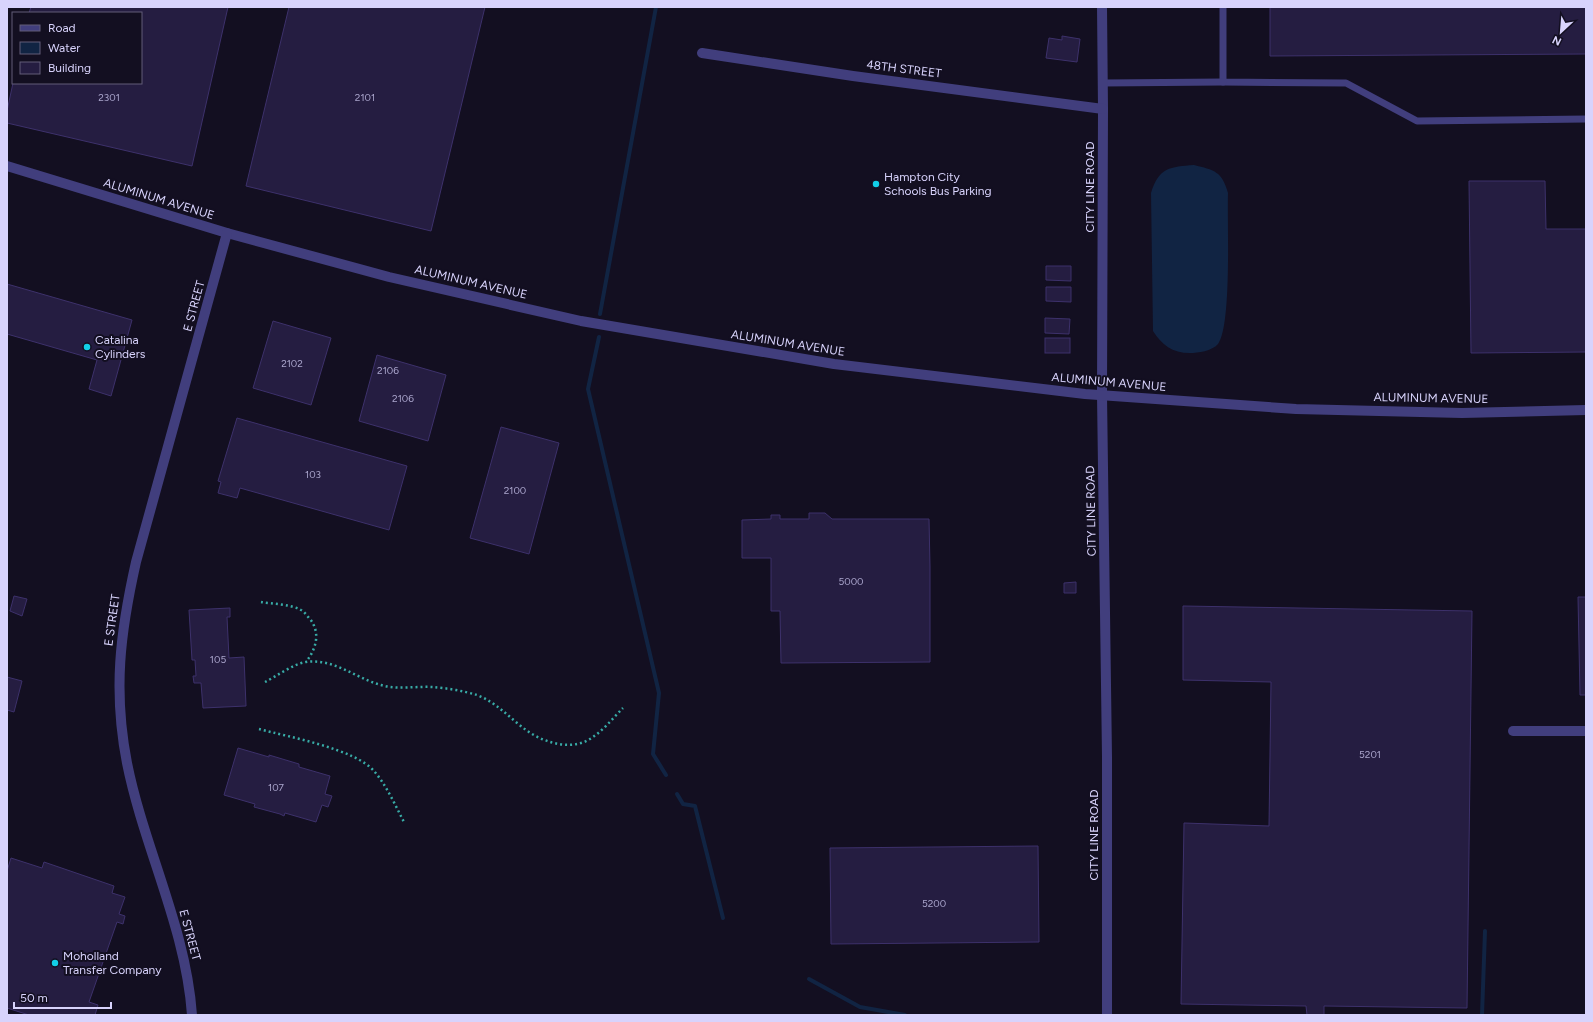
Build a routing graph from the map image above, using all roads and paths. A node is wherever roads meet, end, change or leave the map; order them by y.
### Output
1 (1102, 7) edge
2 (1222, 7) edge
3 (702, 53) dead end
4 (1223, 82) junction
5 (1103, 83) junction
6 (1103, 109) junction
7 (1586, 119) edge
8 (7, 166) edge
9 (227, 233) junction
10 (1102, 395) junction
11 (1586, 410) edge
12 (261, 602) dead end
13 (306, 662) junction
14 (265, 682) dead end
15 (623, 708) dead end
16 (260, 729) dead end
17 (1513, 731) dead end
18 (1586, 731) edge
19 (404, 822) dead end
20 (192, 1015) edge
21 (1107, 1015) edge

1 - 5 street, CITY LINE ROAD
2 - 4 lane
3 - 6 street, 48TH STREET
4 - 5 lane
4 - 7 lane
5 - 6 street, CITY LINE ROAD
6 - 10 street, CITY LINE ROAD
8 - 9 street, ALUMINUM AVENUE
9 - 10 street, ALUMINUM AVENUE
9 - 20 street, E STREET
10 - 11 street, ALUMINUM AVENUE
10 - 21 street, CITY LINE ROAD
12 - 13 path
13 - 14 path
13 - 15 path
16 - 19 path
17 - 18 street

